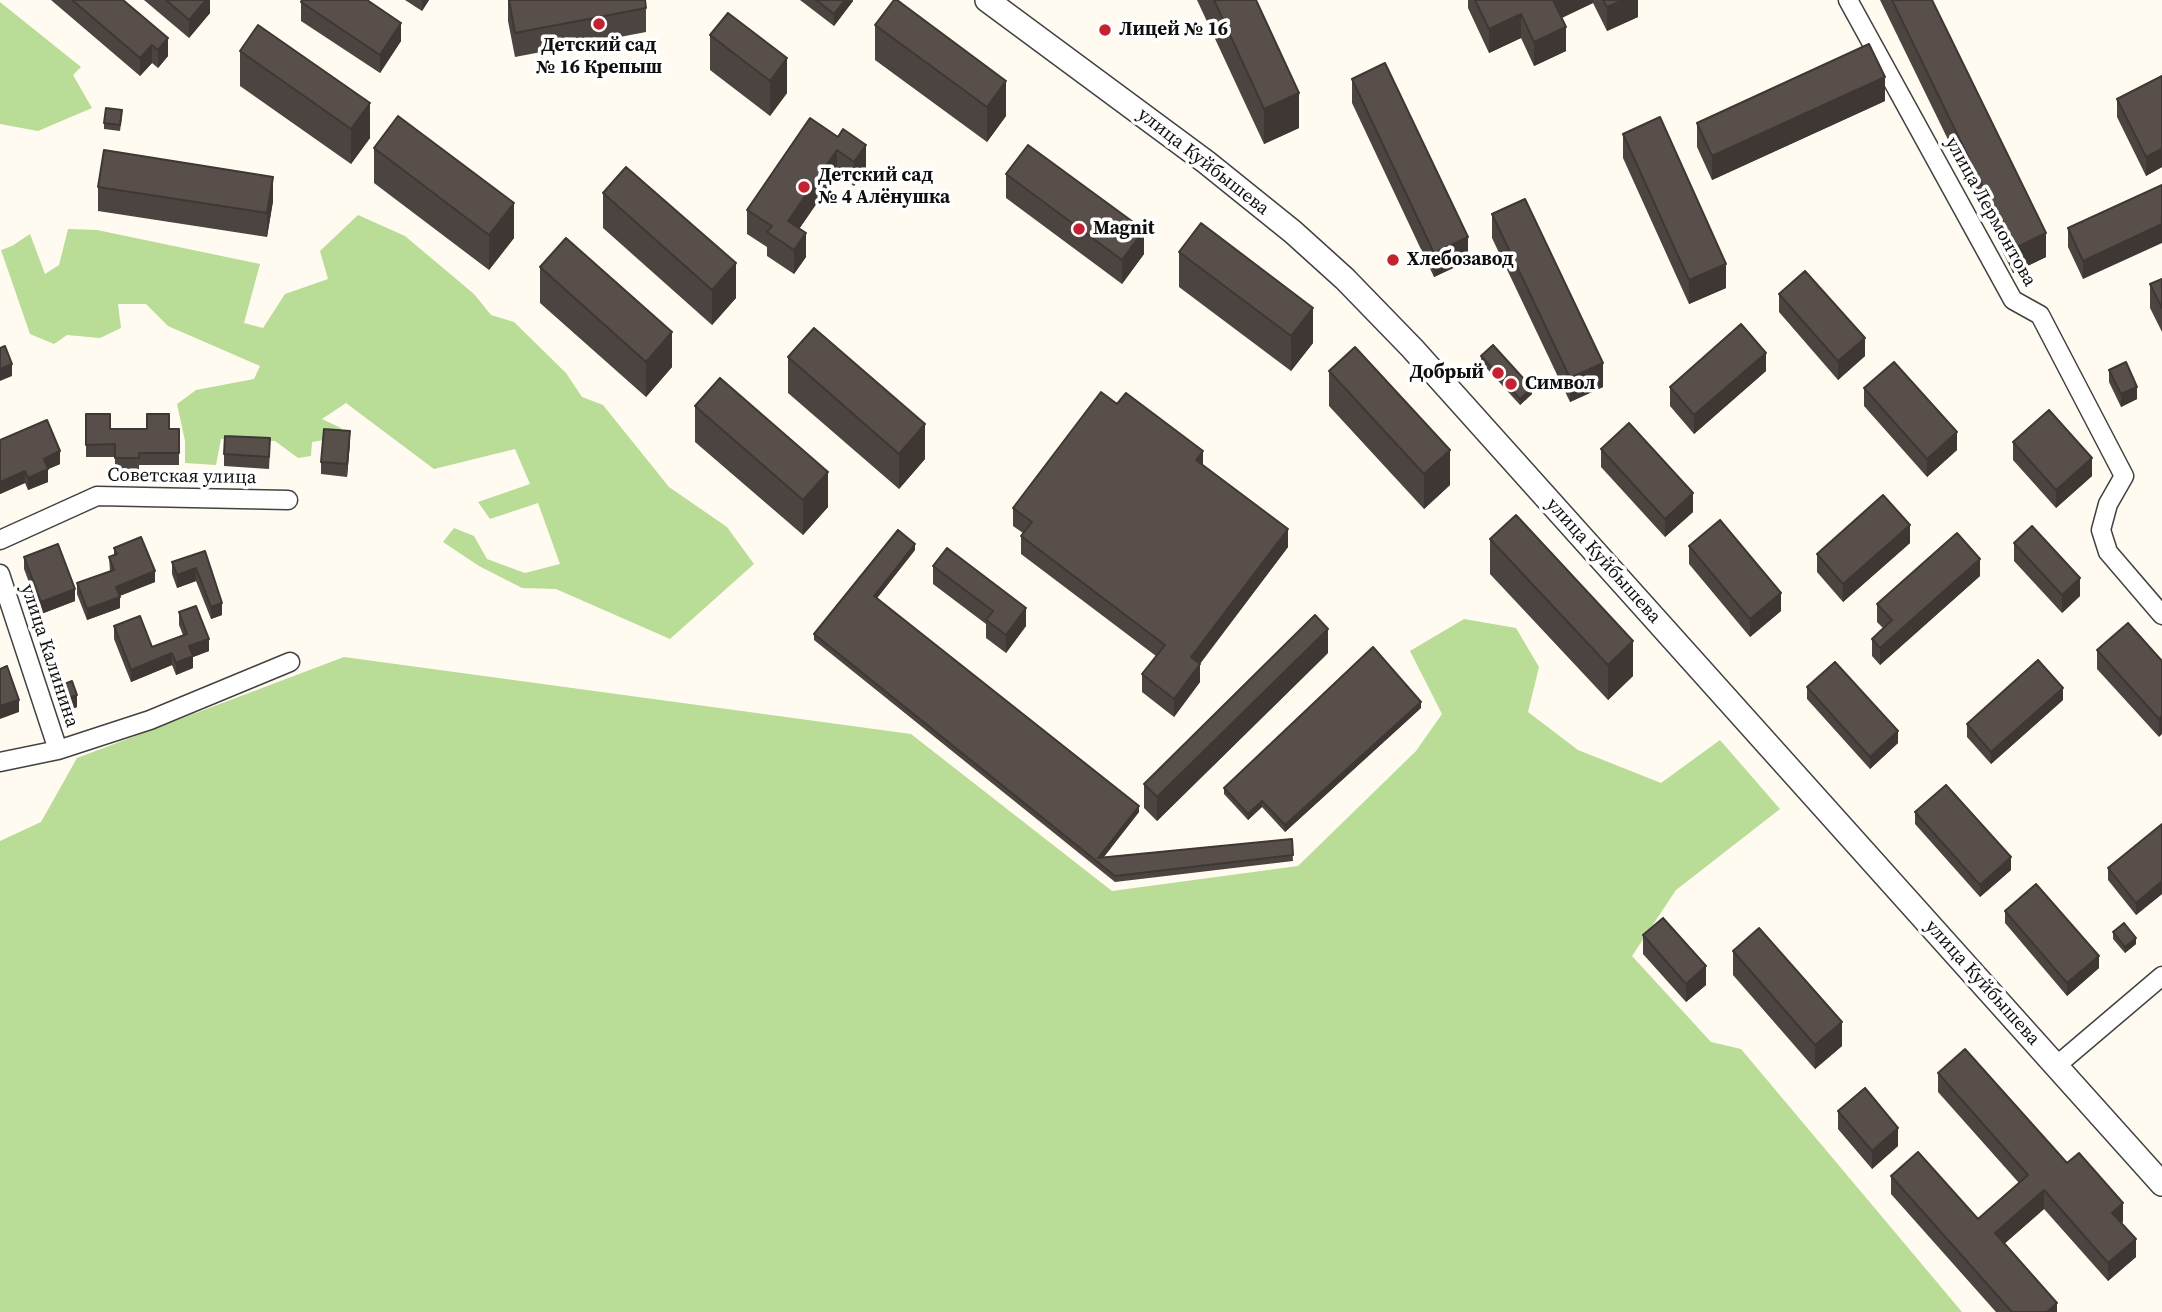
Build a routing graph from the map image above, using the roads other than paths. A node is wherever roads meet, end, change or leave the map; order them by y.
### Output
1 (987, 0) edge
2 (1848, 0) edge
3 (288, 500) dead end
4 (0, 540) edge
5 (0, 574) edge
6 (2162, 615) edge
7 (290, 662) dead end
8 (58, 750) junction
9 (0, 762) edge
10 (2162, 976) edge
11 (2056, 1066) junction
12 (2162, 1184) edge

1 - 11 street, улица Куйбышева
2 - 6 street, улица Лермонтова
3 - 4 street, Советская улица
5 - 8 street, улица Калинина
7 - 8 street
8 - 9 street
10 - 11 street
11 - 12 street, улица Куйбышева

